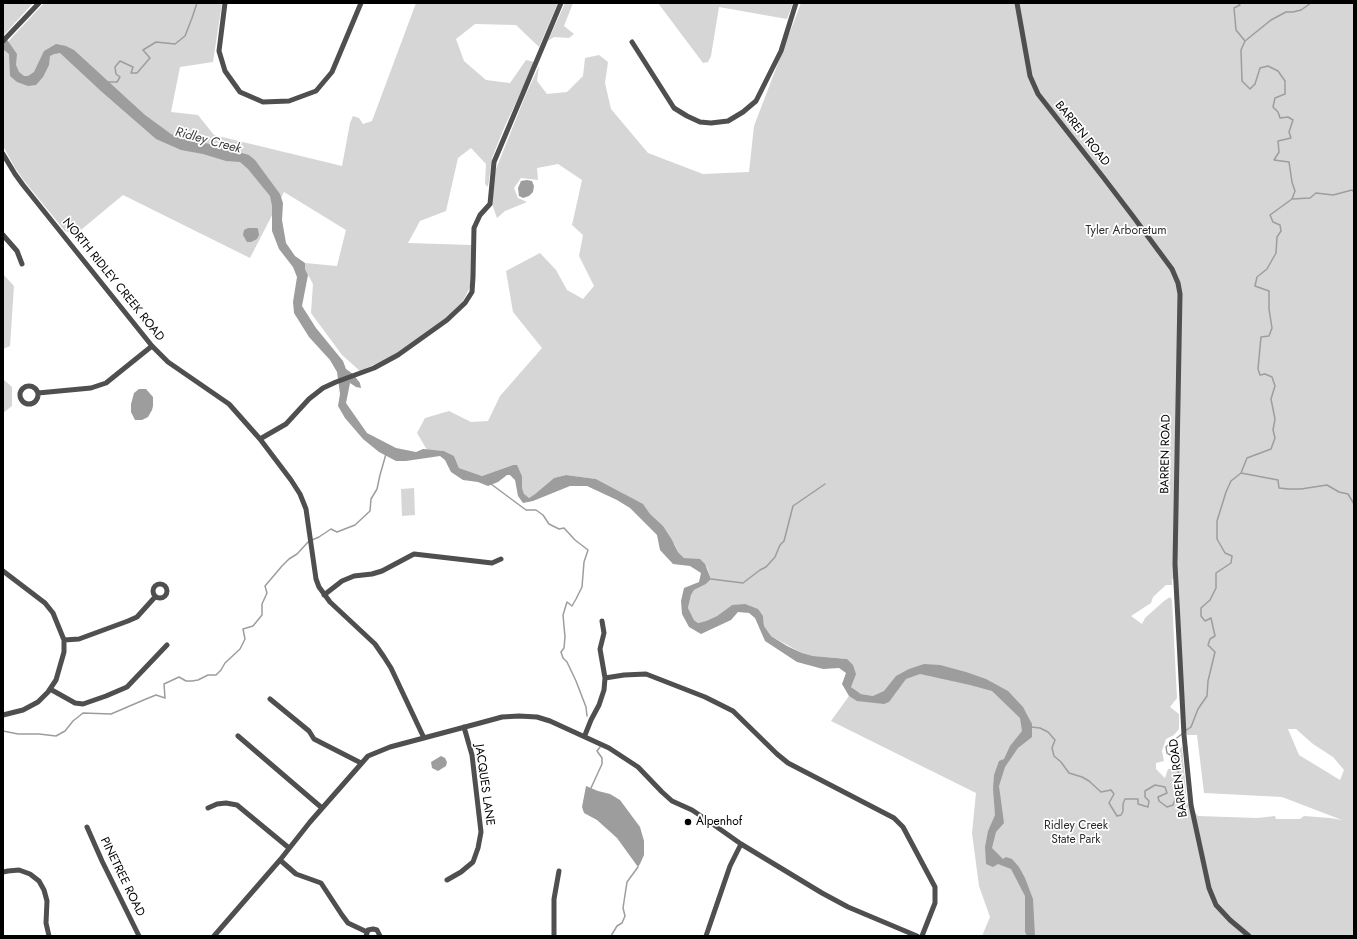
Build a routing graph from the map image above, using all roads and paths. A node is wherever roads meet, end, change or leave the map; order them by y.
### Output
1 (39, 3) edge
2 (225, 3) edge
3 (361, 3) edge
4 (561, 3) edge
5 (796, 3) edge
6 (1017, 3) edge
7 (5, 40) edge
8 (632, 42) dead end
9 (3, 154) edge
10 (3, 235) edge
11 (22, 264) dead end
12 (152, 346) junction
13 (38, 393) dead end
14 (260, 439) junction
15 (501, 559) dead end
16 (3, 571) edge
17 (324, 595) junction
18 (155, 597) dead end
19 (602, 621) dead end
20 (64, 640) junction
21 (167, 645) dead end
22 (605, 678) junction
23 (50, 689) junction
24 (270, 698) dead end
25 (3, 715) edge
26 (464, 727) junction
27 (585, 735) junction
28 (238, 736) dead end
29 (424, 738) junction
30 (361, 763) junction
31 (208, 808) dead end
32 (322, 808) junction
33 (87, 827) dead end
34 (741, 844) junction
35 (289, 848) junction
36 (280, 860) junction
37 (559, 871) dead end
38 (3, 872) edge
39 (447, 880) dead end
40 (366, 934) edge
41 (49, 936) edge
42 (139, 936) edge
43 (215, 936) edge
44 (380, 936) edge
45 (554, 936) edge
46 (706, 936) edge
47 (917, 936) edge
48 (922, 936) edge
49 (1249, 936) edge

1 - 7 street
2 - 3 street
4 - 14 street
5 - 8 street
6 - 49 street, BARREN ROAD
9 - 12 street, NORTH RIDLEY CREEK ROAD
10 - 11 street
12 - 13 street
12 - 14 street, NORTH RIDLEY CREEK ROAD
14 - 17 street, NORTH RIDLEY CREEK ROAD
15 - 17 street
16 - 20 street
17 - 29 street, NORTH RIDLEY CREEK ROAD
18 - 20 street
19 - 22 street
20 - 23 street
21 - 23 street
22 - 27 street
22 - 48 street
23 - 25 street
24 - 30 street
26 - 27 street
26 - 29 street
26 - 39 street, JACQUES LANE
27 - 34 street
28 - 32 street
29 - 30 street
30 - 32 street
31 - 35 street
32 - 35 street
33 - 42 street, PINETREE ROAD
34 - 46 street
34 - 47 street
35 - 36 street
36 - 40 street
36 - 43 street
37 - 45 street
38 - 41 street
40 - 44 street

